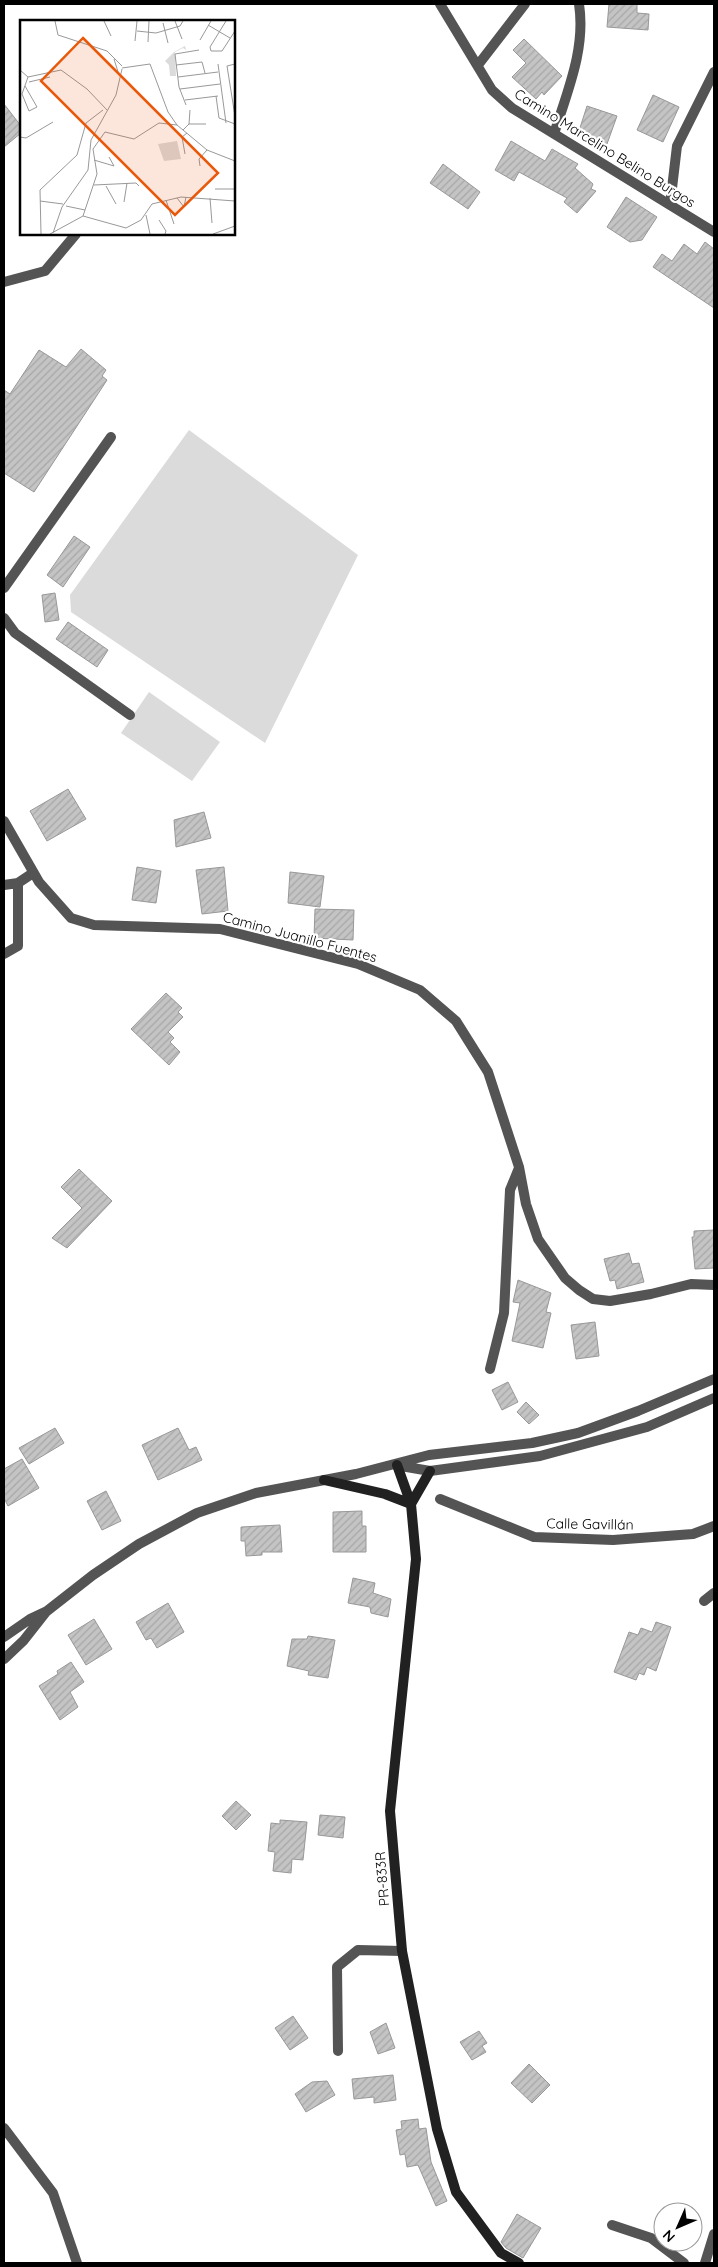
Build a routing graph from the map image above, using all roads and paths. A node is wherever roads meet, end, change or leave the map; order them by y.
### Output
1 (440, 4) edge
2 (525, 4) edge
3 (579, 4) edge
4 (478, 65) junction
5 (714, 72) edge
6 (554, 134) junction
7 (670, 205) junction
8 (714, 232) edge
9 (75, 235) edge
10 (4, 282) edge
11 (111, 437) dead end
12 (4, 588) edge
13 (4, 618) edge
14 (130, 715) dead end
15 (4, 821) edge
16 (33, 873) junction
17 (18, 883) junction
18 (4, 885) edge
19 (4, 954) edge
20 (519, 1167) junction
21 (714, 1285) edge
22 (490, 1370) dead end
23 (714, 1379) edge
24 (714, 1398) edge
25 (397, 1465) junction
26 (430, 1471) junction
27 (324, 1480) junction
28 (440, 1499) dead end
29 (411, 1504) junction
30 (714, 1526) edge
31 (714, 1593) edge
32 (704, 1601) dead end
33 (47, 1611) junction
34 (4, 1637) edge
35 (4, 1659) edge
36 (402, 1951) junction
37 (338, 2051) dead end
38 (4, 2128) edge
39 (612, 2225) dead end
40 (714, 2234) edge
41 (77, 2263) edge
42 (519, 2263) edge
43 (684, 2263) edge
44 (705, 2263) edge

1 - 4 street, Camino Marcelino Belino Burgos
2 - 4 street
3 - 6 street
4 - 6 street, Camino Marcelino Belino Burgos
5 - 7 street
6 - 7 street, Camino Marcelino Belino Burgos
7 - 8 street, Camino Marcelino Belino Burgos
9 - 10 street
11 - 12 street
13 - 14 street
15 - 16 street, Camino Juanillo Fuentes
16 - 17 street
16 - 20 street, Camino Juanillo Fuentes
17 - 18 street
17 - 19 street
20 - 21 street, Camino Juanillo Fuentes
20 - 22 street
23 - 25 street
24 - 26 street
25 - 26 street
25 - 27 street
25 - 29 street, PR-833R / PR-833R
26 - 29 street
27 - 29 street
27 - 33 street
28 - 30 street, Calle Gavillán
29 - 36 street, PR-833R / PR-833R
31 - 32 street
33 - 34 street
33 - 35 street
36 - 37 street
36 - 42 street, PR-833R / PR-833R
38 - 41 street
39 - 43 street
40 - 44 street

